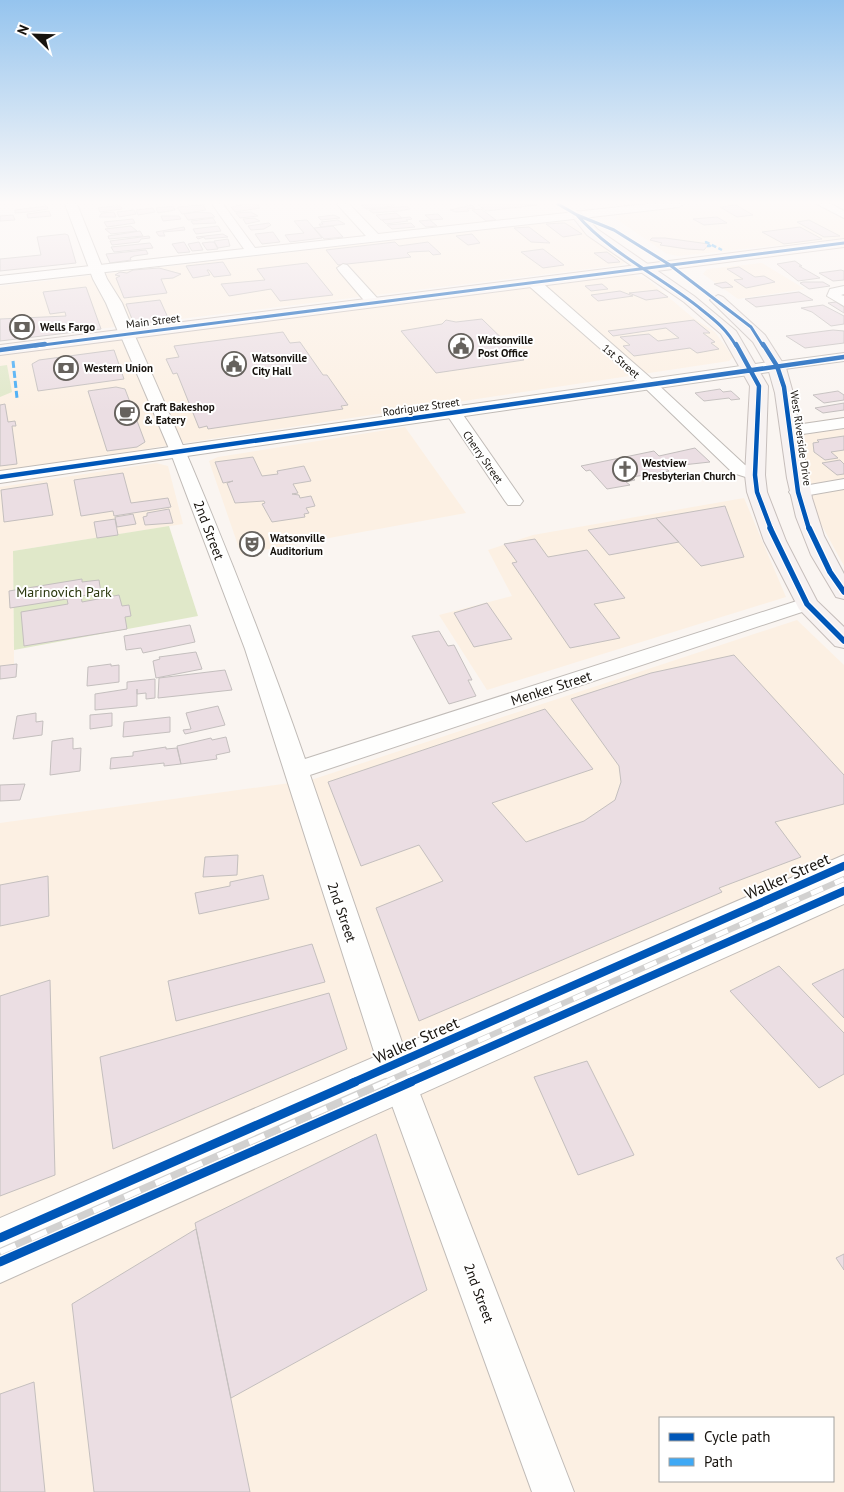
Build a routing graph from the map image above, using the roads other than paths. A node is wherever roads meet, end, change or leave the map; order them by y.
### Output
1 (61, 274) edge
2 (98, 274) edge
3 (348, 274) edge
4 (603, 274) edge
5 (653, 274) edge
6 (681, 274) edge
7 (0, 280) edge
8 (534, 283) junction
9 (844, 290) edge
10 (372, 302) junction
11 (844, 302) edge
12 (127, 334) junction
13 (0, 350) edge
14 (844, 357) edge
15 (777, 366) junction
16 (751, 369) junction
17 (648, 384) junction
18 (453, 412) junction
19 (844, 423) edge
20 (789, 431) junction
21 (178, 451) junction
22 (755, 475) junction
23 (0, 478) edge
24 (844, 484) edge
25 (798, 492) junction
26 (514, 501) dead end
27 (837, 575) edge
28 (844, 592) edge
29 (807, 604) junction
30 (844, 641) edge
31 (295, 772) junction
32 (844, 866) edge
33 (844, 891) edge
34 (397, 1075) junction
35 (0, 1238) edge
36 (0, 1262) edge
37 (553, 1492) edge

1 - 7 street
2 - 12 street
3 - 10 street
4 - 8 main road, Main Street
5 - 16 highway
6 - 15 highway, West Riverside Drive
8 - 10 main road, Main Street
8 - 17 street, 1st Street
9 - 11 street
10 - 12 main road, Main Street
12 - 13 main road, Main Street
12 - 21 street, 2nd Street
14 - 15 street, Rodriguez Street
15 - 16 street, Rodriguez Street
15 - 20 highway, West Riverside Drive
16 - 17 street, Rodriguez Street
16 - 22 highway
17 - 18 street, Rodriguez Street
17 - 22 street, 1st Street
18 - 21 street, Rodriguez Street
18 - 26 street, Cherry Street
19 - 20 street
20 - 25 highway, West Riverside Drive
21 - 23 street, Rodriguez Street
21 - 31 street, 2nd Street
22 - 29 highway
24 - 25 street
25 - 27 highway, West Riverside Drive
27 - 28 highway, West Riverside Drive
29 - 30 highway
29 - 31 street, Menker Street
31 - 34 street, 2nd Street
32 - 34 street, Walker Street
33 - 34 street, Walker Street
34 - 35 street, Walker Street
34 - 36 street, Walker Street
34 - 37 street, 2nd Street

